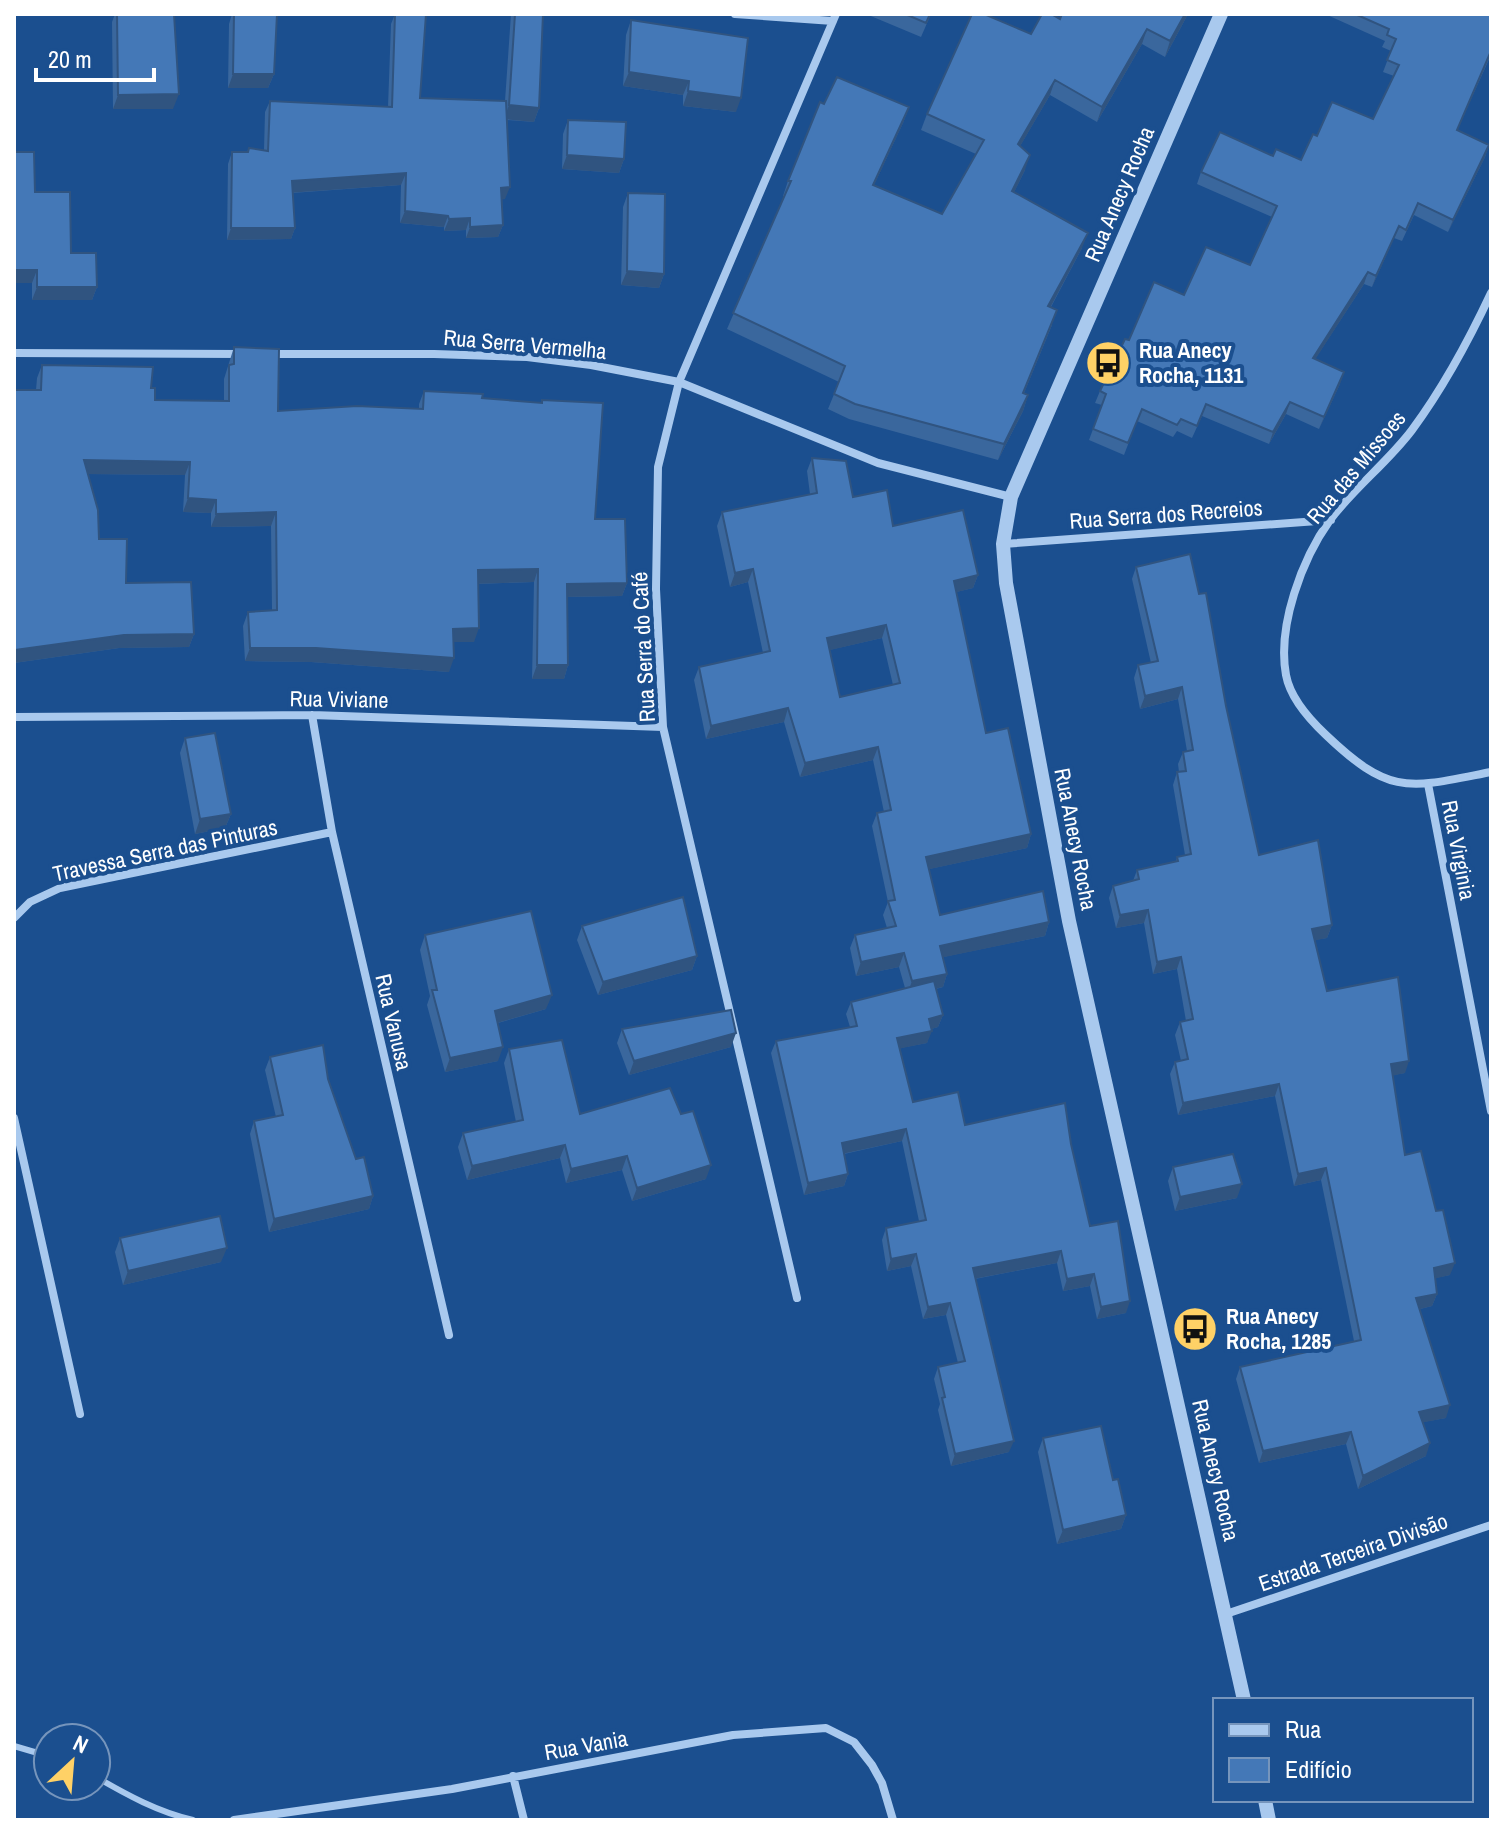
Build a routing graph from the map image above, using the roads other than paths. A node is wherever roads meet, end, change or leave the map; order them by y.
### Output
1 (735, 14) edge
2 (1221, 14) edge
3 (835, 18) edge
4 (1491, 293) edge
5 (14, 353) edge
6 (247, 354) edge
7 (263, 354) edge
8 (679, 382) junction
9 (1011, 497) junction
10 (1331, 520) junction
11 (1003, 544) junction
12 (312, 715) junction
13 (14, 717) edge
14 (663, 727) junction
15 (1491, 772) edge
16 (1428, 784) junction
17 (332, 832) junction
18 (14, 918) edge
19 (1491, 1111) edge
20 (14, 1118) edge
21 (797, 1298) dead end
22 (449, 1335) dead end
23 (80, 1414) dead end
24 (1491, 1525) edge
25 (1226, 1614) junction
26 (1244, 1698) edge
27 (513, 1776) junction
28 (112, 1786) edge
29 (193, 1820) edge
30 (234, 1820) edge
31 (524, 1820) edge
32 (893, 1820) edge

1 - 3 street
2 - 9 street, Rua Anecy Rocha
3 - 8 street, Rua Serra do Café
4 - 10 street, Rua das Missoes
5 - 6 street
7 - 8 street, Rua Serra Vermelha
8 - 9 street, Rua Serra Vermelha
8 - 14 street, Rua Serra do Café
9 - 11 street, Rua Anecy Rocha
10 - 11 street, Rua Serra dos Recreios
10 - 16 street, Rua das Missoes
11 - 25 street, Rua Anecy Rocha
12 - 13 street, Rua Viviane
12 - 14 street, Rua Viviane
12 - 17 street, Rua Vanusa
14 - 21 street, Rua Serra do Café
15 - 16 street
16 - 19 street, Rua Virginia
17 - 18 street, Travessa Serra das Pinturas
17 - 22 street, Rua Vanusa
20 - 23 street
24 - 25 street, Estrada Terceira Divisão
25 - 26 street, Rua Anecy Rocha
27 - 30 street, Rua Vania
27 - 31 street
27 - 32 street, Rua Vania
28 - 29 lane

